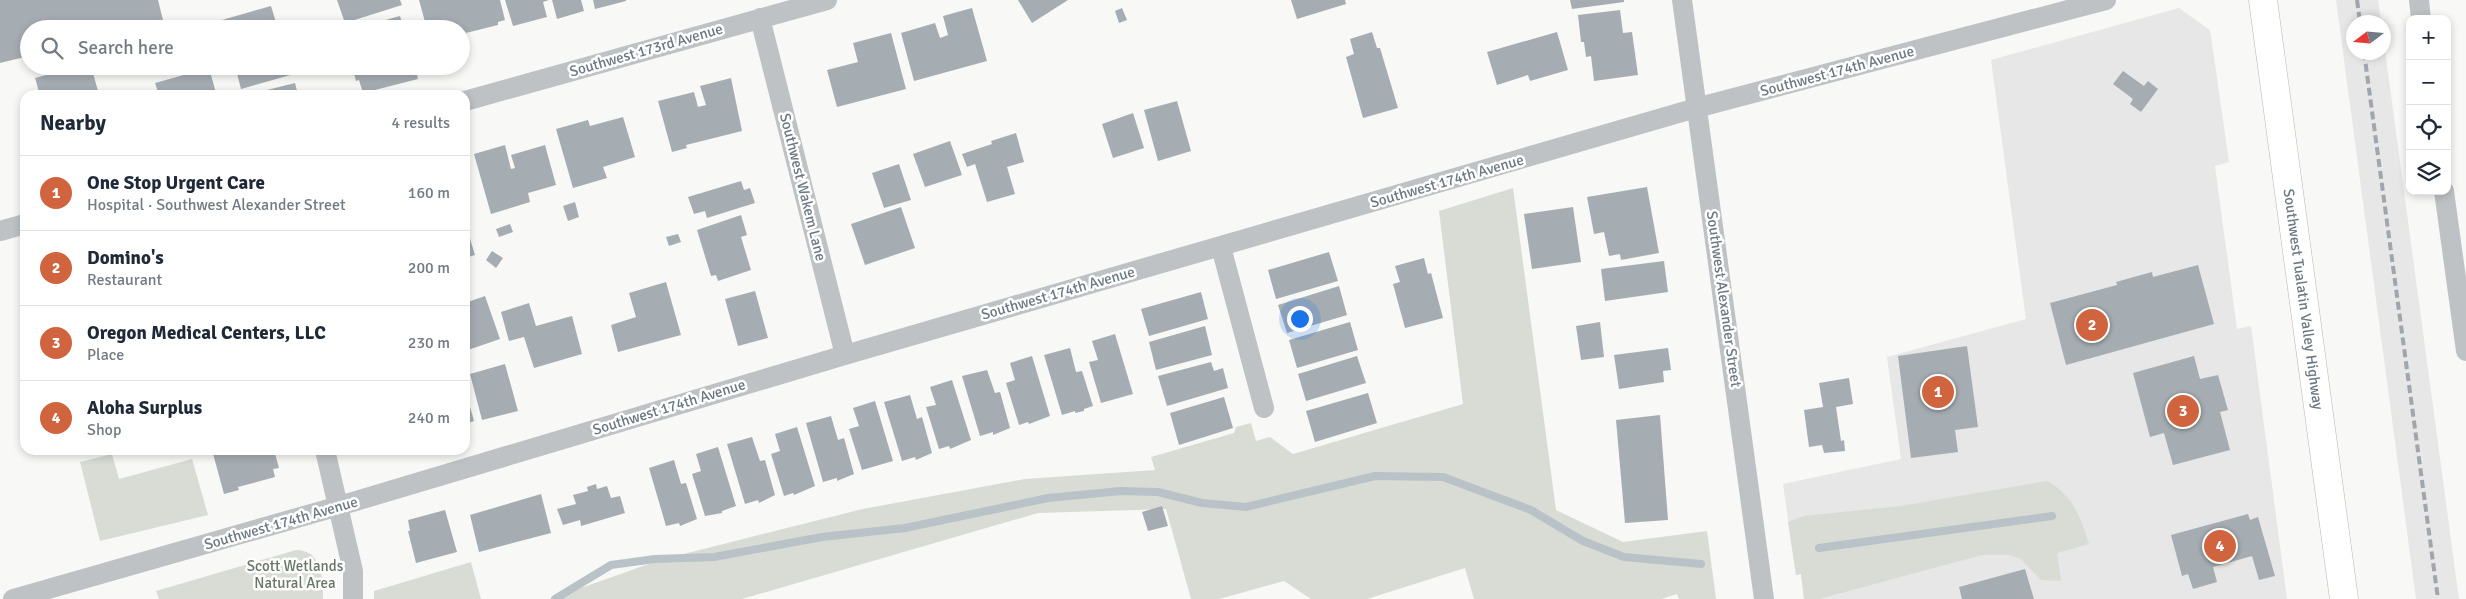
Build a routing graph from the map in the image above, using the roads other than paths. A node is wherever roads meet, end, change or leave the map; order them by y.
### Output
1 (827, 0) edge
2 (1682, 0) edge
3 (2106, 0) edge
4 (2263, 0) edge
5 (2419, 0) edge
6 (2421, 15) edge
7 (760, 18) junction
8 (470, 100) edge
9 (1696, 108) junction
10 (2445, 195) edge
11 (20, 225) edge
12 (0, 231) edge
13 (1220, 247) junction
14 (2466, 351) edge
15 (845, 355) junction
16 (1264, 408) dead end
17 (326, 455) edge
18 (339, 506) junction
19 (13, 599) edge
20 (353, 599) edge
21 (1764, 599) edge
22 (2344, 599) edge

1 - 7 street, Southwest 173rd Avenue
2 - 9 street, Southwest Alexander Street
3 - 9 street, Southwest 174th Avenue
4 - 22 main road, Southwest Tualatin Valley Highway
5 - 6 street
7 - 8 street, Southwest 173rd Avenue
7 - 15 street, Southwest Wakem Lane
9 - 13 street, Southwest 174th Avenue
9 - 21 street, Southwest Alexander Street
10 - 14 street
11 - 12 street
13 - 15 street, Southwest 174th Avenue
13 - 16 street
15 - 18 street, Southwest 174th Avenue
17 - 18 street
18 - 19 street, Southwest 174th Avenue
18 - 20 street

